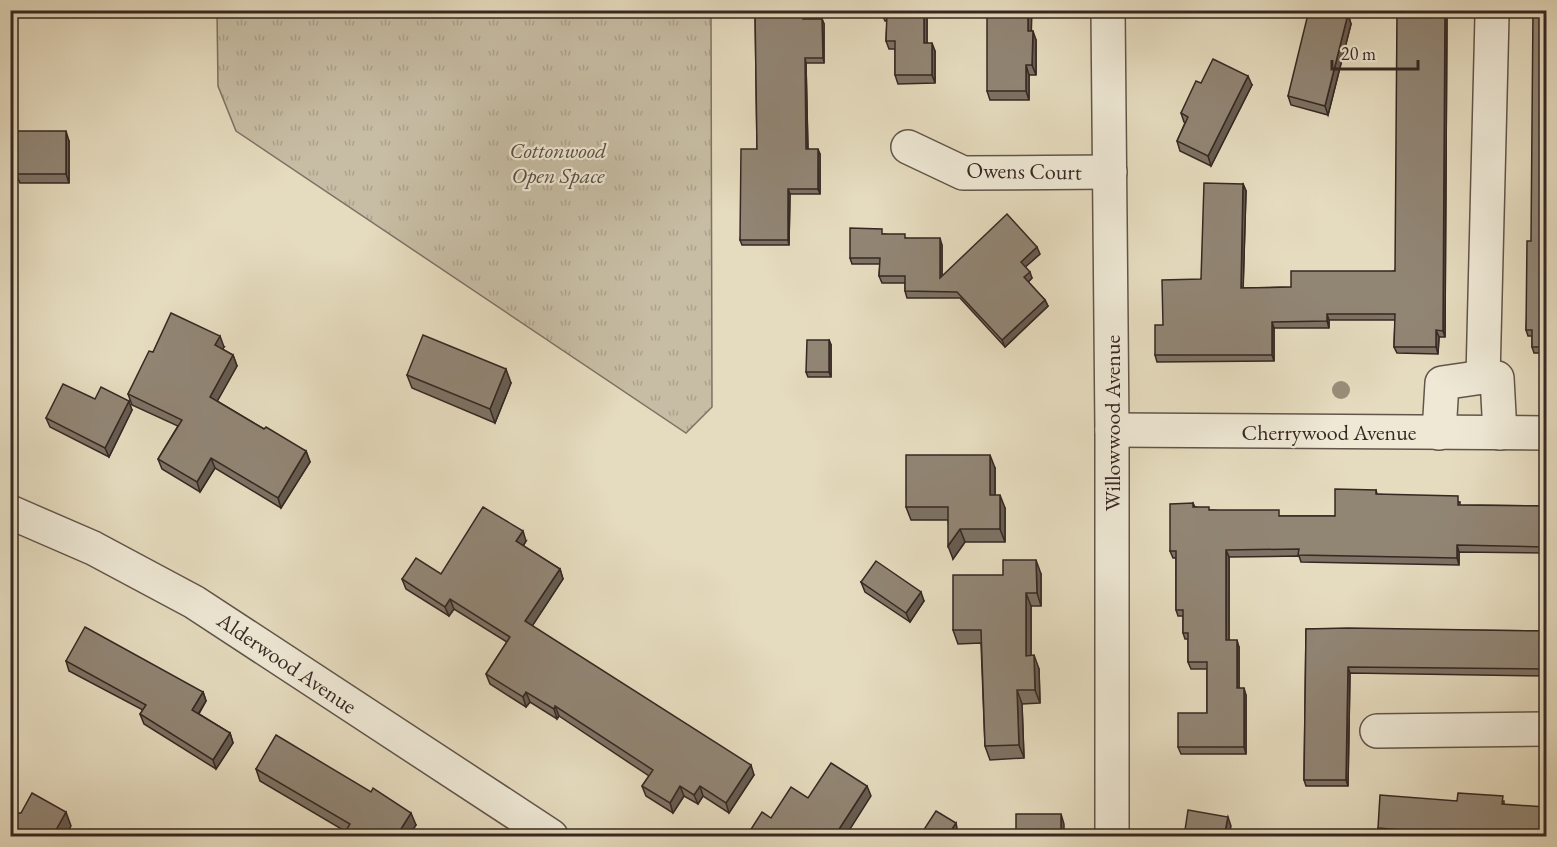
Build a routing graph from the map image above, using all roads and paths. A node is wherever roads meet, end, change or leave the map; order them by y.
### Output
1 (1108, 10) edge
2 (1492, 16) dead end
3 (908, 147) dead end
4 (1110, 172) junction
5 (1483, 377) junction
6 (1112, 430) junction
7 (1438, 433) junction
8 (1500, 433) junction
9 (1546, 433) edge
10 (10, 512) edge
11 (1546, 729) edge
12 (1377, 731) dead end
13 (550, 837) edge
14 (1112, 837) edge

1 - 4 street, Willowwood Avenue
2 - 5 street
3 - 4 street, Owens Court
4 - 6 street, Willowwood Avenue
5 - 7 street
5 - 8 street
6 - 7 street, Cherrywood Avenue
6 - 14 street, Willowwood Avenue
7 - 8 street, Cherrywood Avenue
8 - 9 street, Cherrywood Avenue
10 - 13 street, Alderwood Avenue
11 - 12 street

